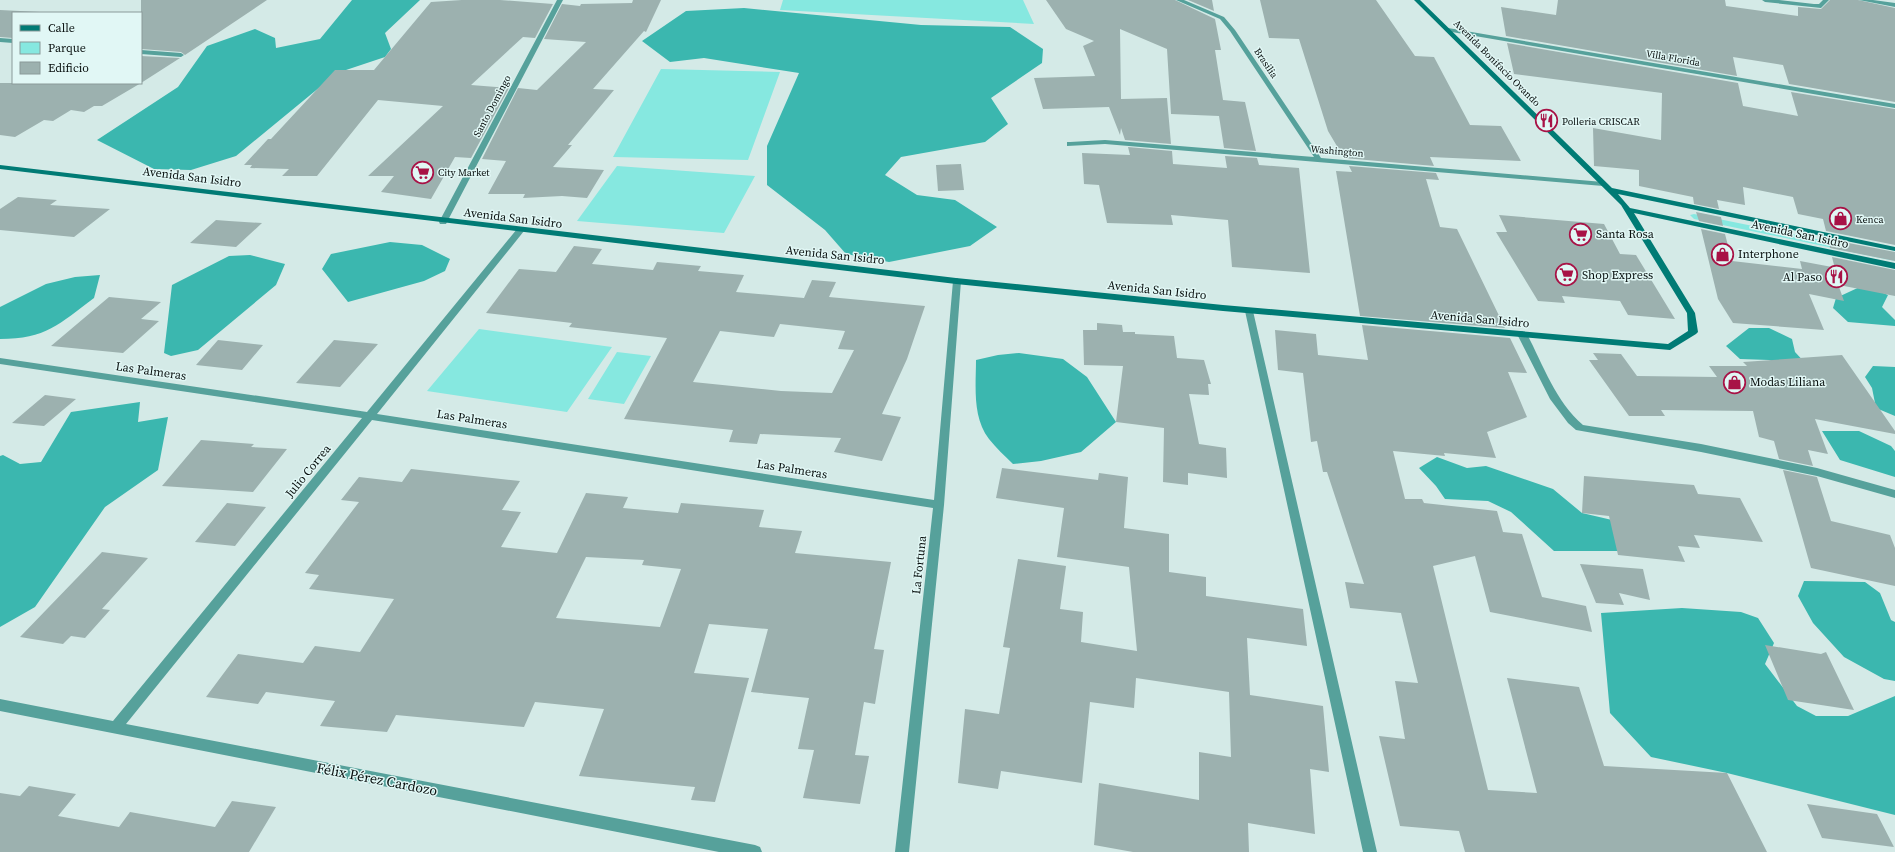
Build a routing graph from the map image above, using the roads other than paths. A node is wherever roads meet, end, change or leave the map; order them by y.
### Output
1 (560, 0) edge
2 (1179, 0) edge
3 (1417, 0) edge
4 (1765, 0) edge
5 (1826, 0) edge
6 (1862, 0) edge
7 (1895, 5) edge
8 (1448, 30) junction
9 (0, 40) edge
10 (12, 41) edge
11 (142, 52) edge
12 (181, 55) dead end
13 (1895, 106) edge
14 (1070, 144) dead end
15 (1319, 160) junction
16 (0, 167) edge
17 (1603, 184) junction
18 (1611, 190) junction
19 (1630, 210) junction
20 (443, 222) junction
21 (520, 231) junction
22 (1895, 249) edge
23 (1895, 266) edge
24 (957, 281) junction
25 (1249, 311) junction
26 (1522, 334) junction
27 (1670, 347) joint
28 (0, 361) edge
29 (369, 416) junction
30 (1895, 494) edge
31 (939, 505) junction
32 (0, 705) edge
33 (115, 728) junction
34 (755, 852) edge
35 (902, 852) edge
36 (1370, 852) edge

1 - 20 street, Santo Domingo
2 - 15 street, Brasilia
3 - 8 main road, Avenida Bonifacio Ovando
4 - 5 street
6 - 7 street
8 - 13 street, Villa Florida
8 - 17 main road, Avenida Bonifacio Ovando
9 - 10 street
11 - 12 street
14 - 15 street, Washington
15 - 17 street, Washington
16 - 20 main road, Avenida San Isidro
17 - 18 main road, Avenida Bonifacio Ovando
18 - 19 main road, Avenida Bonifacio Ovando
18 - 22 main road, Avenida San Isidro
19 - 23 main road, Avenida San Isidro
19 - 27 main road, Avenida Bonifacio Ovando
20 - 21 main road, Avenida San Isidro
21 - 24 main road, Avenida San Isidro
21 - 29 street, Julio Correa
24 - 25 main road, Avenida San Isidro
24 - 31 street, La Fortuna
25 - 26 main road, Avenida San Isidro
25 - 36 street
26 - 27 main road, Avenida San Isidro
26 - 30 street
28 - 29 street, Las Palmeras
29 - 31 street, Las Palmeras
29 - 33 street, Julio Correa
31 - 35 street, La Fortuna
32 - 33 street, Félix Pérez Cardozo
33 - 34 street, Félix Pérez Cardozo

